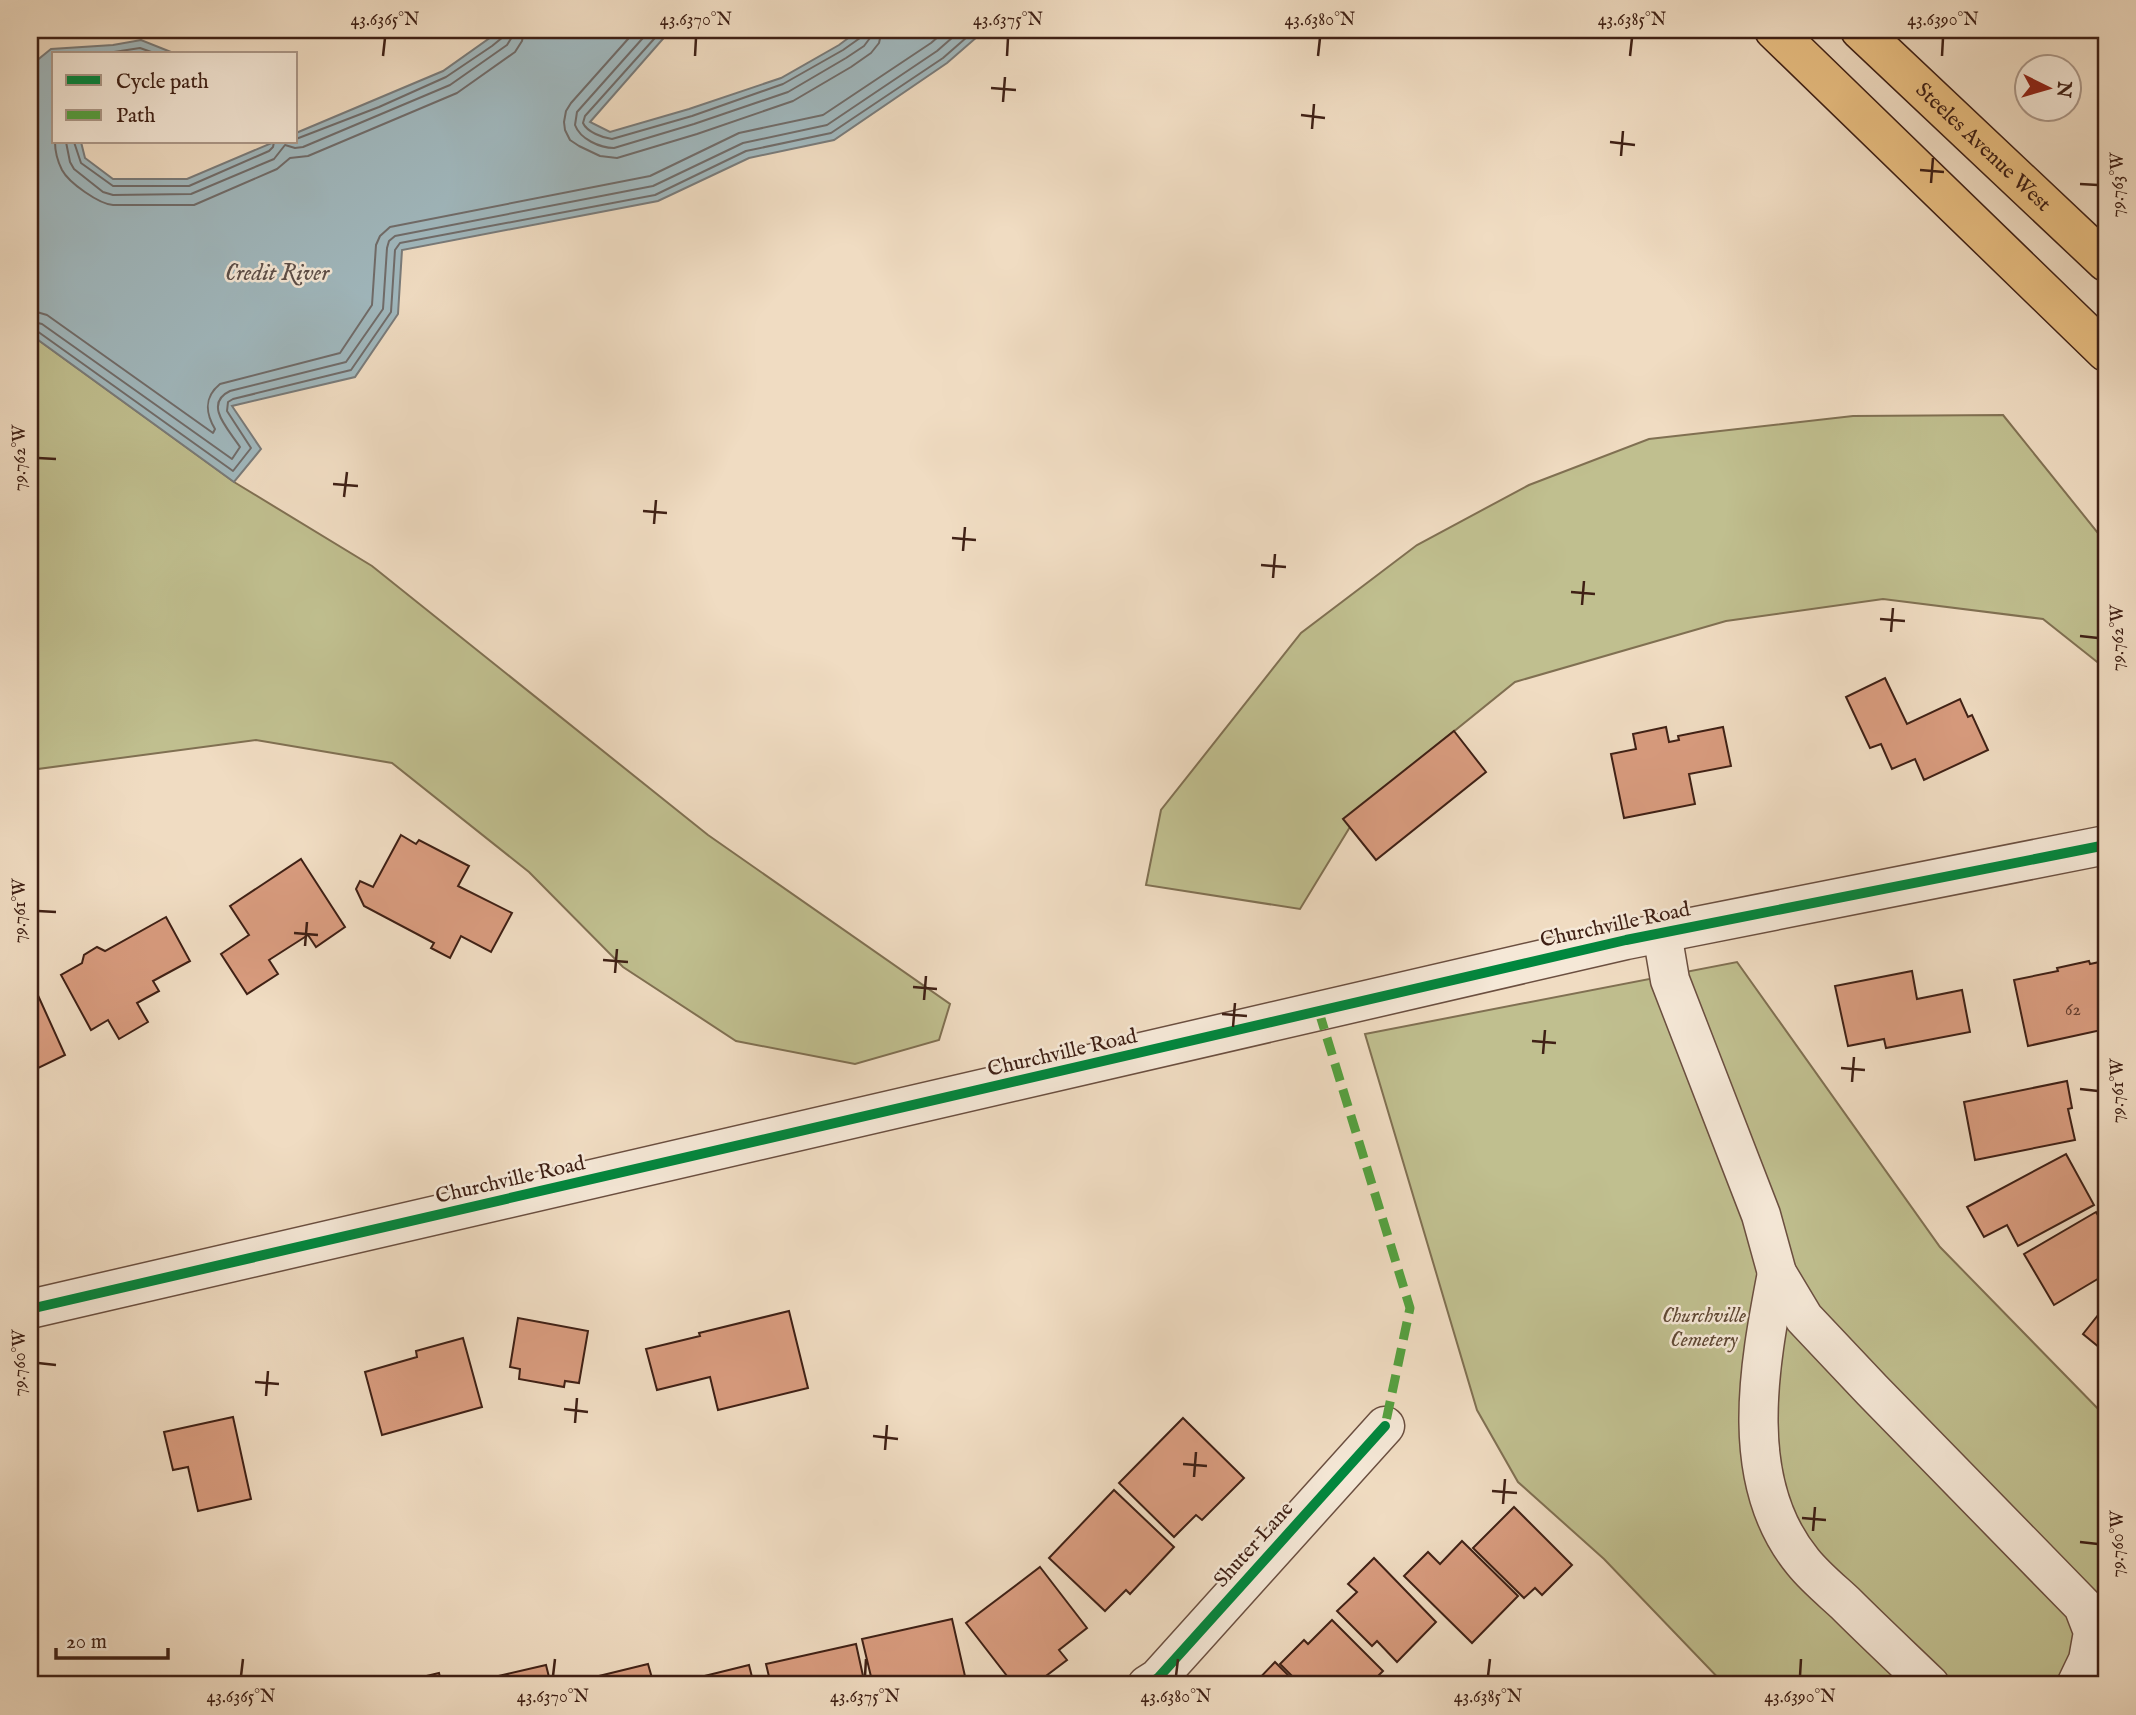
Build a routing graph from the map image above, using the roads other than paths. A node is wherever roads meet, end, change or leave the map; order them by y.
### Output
1 (1774, 30) edge
2 (1860, 30) edge
3 (2106, 262) edge
4 (2106, 352) edge
5 (2106, 845) edge
6 (1662, 933) junction
7 (1777, 1273) junction
8 (30, 1310) edge
9 (1385, 1426) dead end
10 (1147, 1685) edge
11 (1930, 1685) edge
12 (2076, 1685) edge

1 - 4 main road
2 - 3 main road, Steeles Avenue West
5 - 6 street, Churchville Road
6 - 7 street
6 - 8 street, Churchville Road
7 - 11 street
7 - 12 street
9 - 10 street, Shuter Lane

